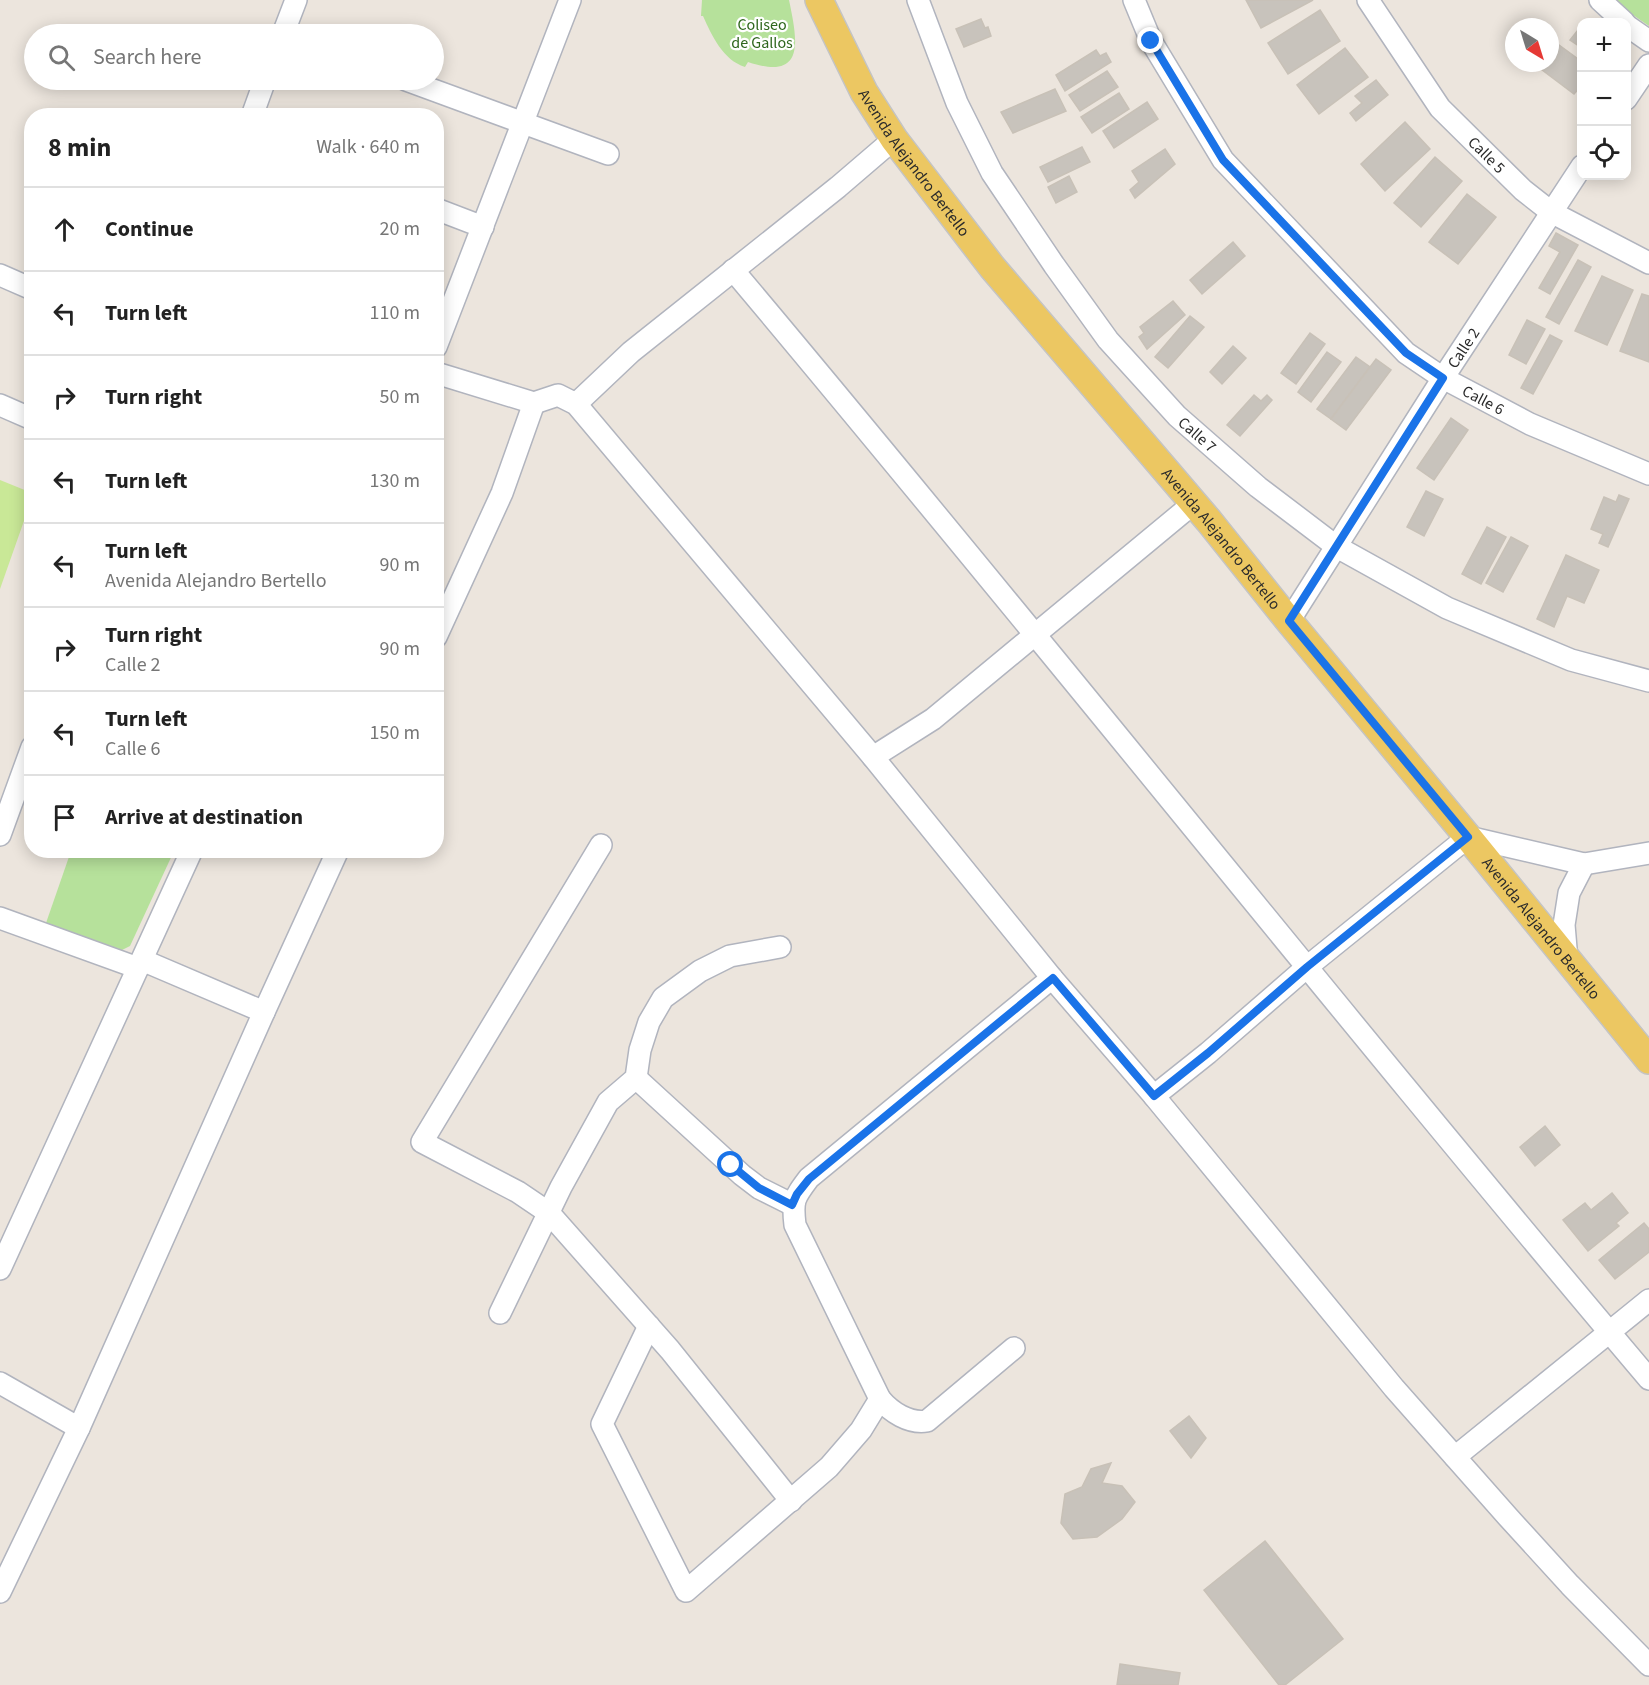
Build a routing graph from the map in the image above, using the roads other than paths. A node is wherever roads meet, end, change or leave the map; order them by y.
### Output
1 (296, 0) edge
2 (570, 0) edge
3 (819, 0) edge
4 (918, 0) edge
5 (1134, 0) edge
6 (1368, 0) edge
7 (1600, 0) edge
8 (1619, 18) edge
9 (287, 24) edge
10 (1631, 28) edge
11 (1649, 41) edge
12 (1649, 65) edge
13 (262, 90) edge
14 (433, 90) edge
15 (1631, 92) edge
16 (255, 108) edge
17 (522, 123) junction
18 (894, 139) junction
19 (608, 154) dead end
20 (1577, 172) edge
21 (444, 212) edge
22 (1551, 212) junction
23 (483, 227) junction
24 (1649, 263) edge
25 (733, 270) junction
26 (0, 275) edge
27 (24, 286) edge
28 (444, 327) edge
29 (444, 375) edge
30 (1443, 378) junction
31 (534, 403) junction
32 (576, 404) junction
33 (0, 405) edge
34 (24, 415) edge
35 (1649, 474) edge
36 (1194, 503) junction
37 (1337, 547) junction
38 (444, 620) edge
39 (1289, 621) junction
40 (1035, 634) junction
41 (1649, 681) edge
42 (873, 757) junction
43 (24, 769) edge
44 (0, 835) edge
45 (1468, 837) junction
46 (601, 845) dead end
47 (1649, 853) edge
48 (188, 858) edge
49 (335, 858) edge
50 (1584, 864) junction
51 (0, 918) edge
52 (780, 947) dead end
53 (1567, 960) junction
54 (140, 964) junction
55 (1307, 967) junction
56 (1053, 978) junction
57 (264, 1012) junction
58 (1649, 1060) edge
59 (636, 1078) junction
60 (1154, 1096) junction
61 (792, 1205) junction
62 (549, 1213) junction
63 (0, 1269) edge
64 (1649, 1300) edge
65 (500, 1314) dead end
66 (649, 1326) junction
67 (1609, 1332) junction
68 (1014, 1348) dead end
69 (1649, 1379) edge
70 (0, 1383) edge
71 (880, 1399) junction
72 (79, 1428) junction
73 (1455, 1457) junction
74 (791, 1501) junction
75 (0, 1592) edge
76 (1649, 1665) edge

1 - 9 street
2 - 17 street
3 - 18 main road, Avenida Alejandro Bertello
4 - 37 street, Calle 7
5 - 30 street, Calle 6
6 - 22 street, Calle 5
7 - 8 street
10 - 11 street
12 - 15 street
13 - 16 street
14 - 17 street
17 - 19 street
17 - 23 street
18 - 25 street
18 - 36 main road, Avenida Alejandro Bertello
20 - 22 street, Calle 2
21 - 23 street
22 - 24 street, Calle 5
22 - 30 street, Calle 2
23 - 28 street
25 - 32 street
25 - 40 street
26 - 27 street
29 - 31 street
30 - 35 street, Calle 6
30 - 37 street, Calle 2
31 - 32 street
31 - 38 street
32 - 42 street
33 - 34 street
36 - 39 main road, Avenida Alejandro Bertello
36 - 40 street
37 - 39 street, Calle 2
37 - 41 street, Calle 7
39 - 45 main road, Avenida Alejandro Bertello
40 - 42 street
40 - 55 street
42 - 56 street
43 - 44 street
45 - 50 street
45 - 53 main road, Avenida Alejandro Bertello
45 - 55 street
46 - 62 street
47 - 50 street
48 - 54 street
49 - 57 street
50 - 53 street
51 - 54 street
52 - 59 street
53 - 58 main road, Avenida Alejandro Bertello
54 - 57 street
54 - 63 street
55 - 60 street
55 - 67 street
56 - 60 street
56 - 61 street
57 - 72 street
59 - 61 street
59 - 62 street
60 - 73 street
61 - 71 street
62 - 65 street
62 - 66 street
64 - 67 street
66 - 74 street
66 - 74 street
67 - 69 street
67 - 73 street
68 - 71 street
70 - 72 street
71 - 74 street
72 - 75 street
73 - 76 street

